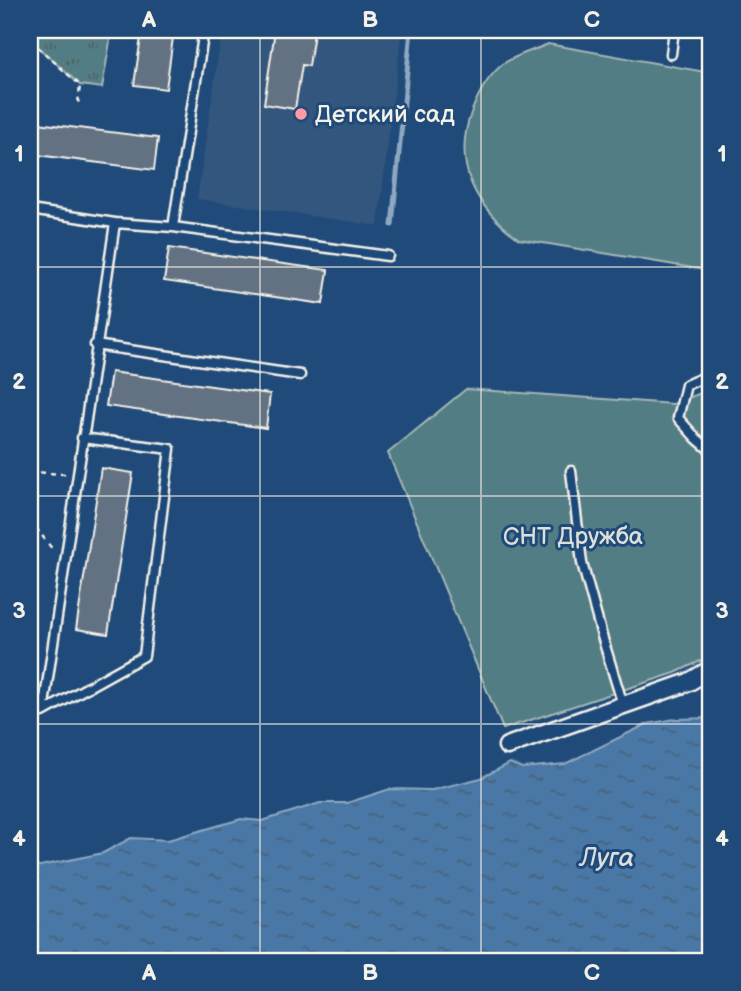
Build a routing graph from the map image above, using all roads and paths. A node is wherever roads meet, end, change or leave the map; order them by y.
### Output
1 (204, 30) edge
2 (674, 30) edge
3 (30, 40) edge
4 (34, 44) junction
5 (671, 54) dead end
6 (30, 64) edge
7 (78, 104) dead end
8 (30, 210) edge
9 (115, 223) junction
10 (173, 227) junction
11 (388, 256) dead end
12 (95, 345) junction
13 (711, 374) edge
14 (300, 375) dead end
15 (82, 438) junction
16 (711, 451) edge
17 (571, 471) dead end
18 (30, 472) edge
19 (77, 475) junction
20 (30, 520) edge
21 (64, 564) junction
22 (711, 669) edge
23 (623, 705) junction
24 (30, 710) edge
25 (43, 712) junction
26 (508, 746) dead end

1 - 10 lane
2 - 5 lane
3 - 4 path
4 - 6 path
4 - 7 path
8 - 9 lane
9 - 10 lane
9 - 12 lane
10 - 11 lane
12 - 14 lane
12 - 15 lane
13 - 16 lane
15 - 19 lane
15 - 25 lane
17 - 23 lane
18 - 19 path
19 - 21 lane
20 - 21 path
21 - 25 lane
22 - 23 street
23 - 26 street
24 - 25 lane

